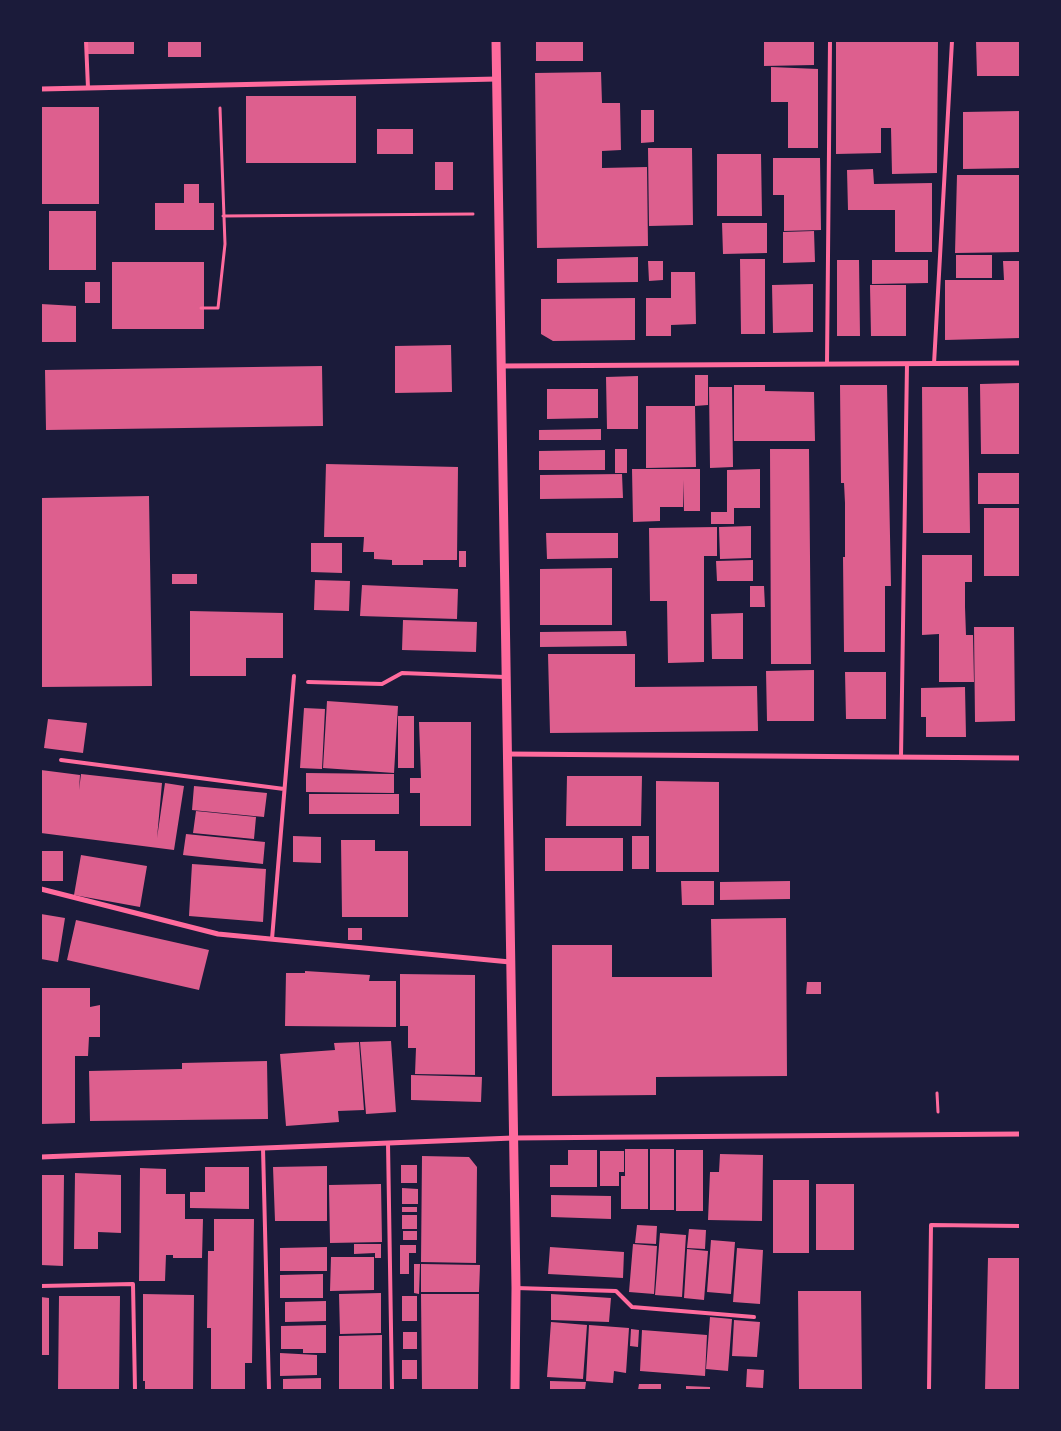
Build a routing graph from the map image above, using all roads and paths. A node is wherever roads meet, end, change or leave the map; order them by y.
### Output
1 (86, 41) edge
2 (496, 41) edge
3 (830, 41) edge
4 (952, 41) edge
5 (497, 78) junction
6 (219, 85) junction
7 (88, 88) junction
8 (41, 89) edge
9 (499, 214) junction
10 (224, 216) junction
11 (202, 308) dead end
12 (1020, 363) edge
13 (827, 364) junction
14 (907, 364) junction
15 (934, 364) junction
16 (501, 366) junction
17 (294, 676) dead end
18 (506, 677) junction
19 (308, 682) dead end
20 (506, 754) junction
21 (901, 757) junction
22 (1020, 758) edge
23 (61, 760) dead end
24 (284, 789) junction
25 (41, 889) edge
26 (272, 939) junction
27 (510, 962) junction
28 (937, 1093) dead end
29 (938, 1119) dead end
30 (1020, 1134) edge
31 (513, 1138) junction
32 (388, 1143) junction
33 (263, 1148) junction
34 (41, 1158) edge
35 (1020, 1226) edge
36 (41, 1286) edge
37 (516, 1288) junction
38 (754, 1317) dead end
39 (135, 1390) edge
40 (269, 1390) edge
41 (392, 1390) edge
42 (515, 1390) edge
43 (929, 1390) edge

1 - 7 lane
2 - 5 street
3 - 13 lane
4 - 15 lane
5 - 6 street
5 - 9 street
6 - 7 street
6 - 10 path
7 - 8 street
9 - 10 path
9 - 16 street
10 - 11 path
12 - 15 street
13 - 14 street
13 - 16 street
14 - 15 street
14 - 21 lane
16 - 18 street
17 - 24 lane
18 - 19 lane
18 - 20 street
20 - 21 street
20 - 27 street
21 - 22 street
23 - 24 lane
24 - 26 lane
25 - 26 street
26 - 27 street
27 - 31 street
28 - 29 path
30 - 31 street
31 - 32 street
31 - 37 street
32 - 33 street
32 - 41 lane
33 - 34 street
33 - 40 lane
35 - 43 lane
36 - 39 lane
37 - 38 lane
37 - 42 street

